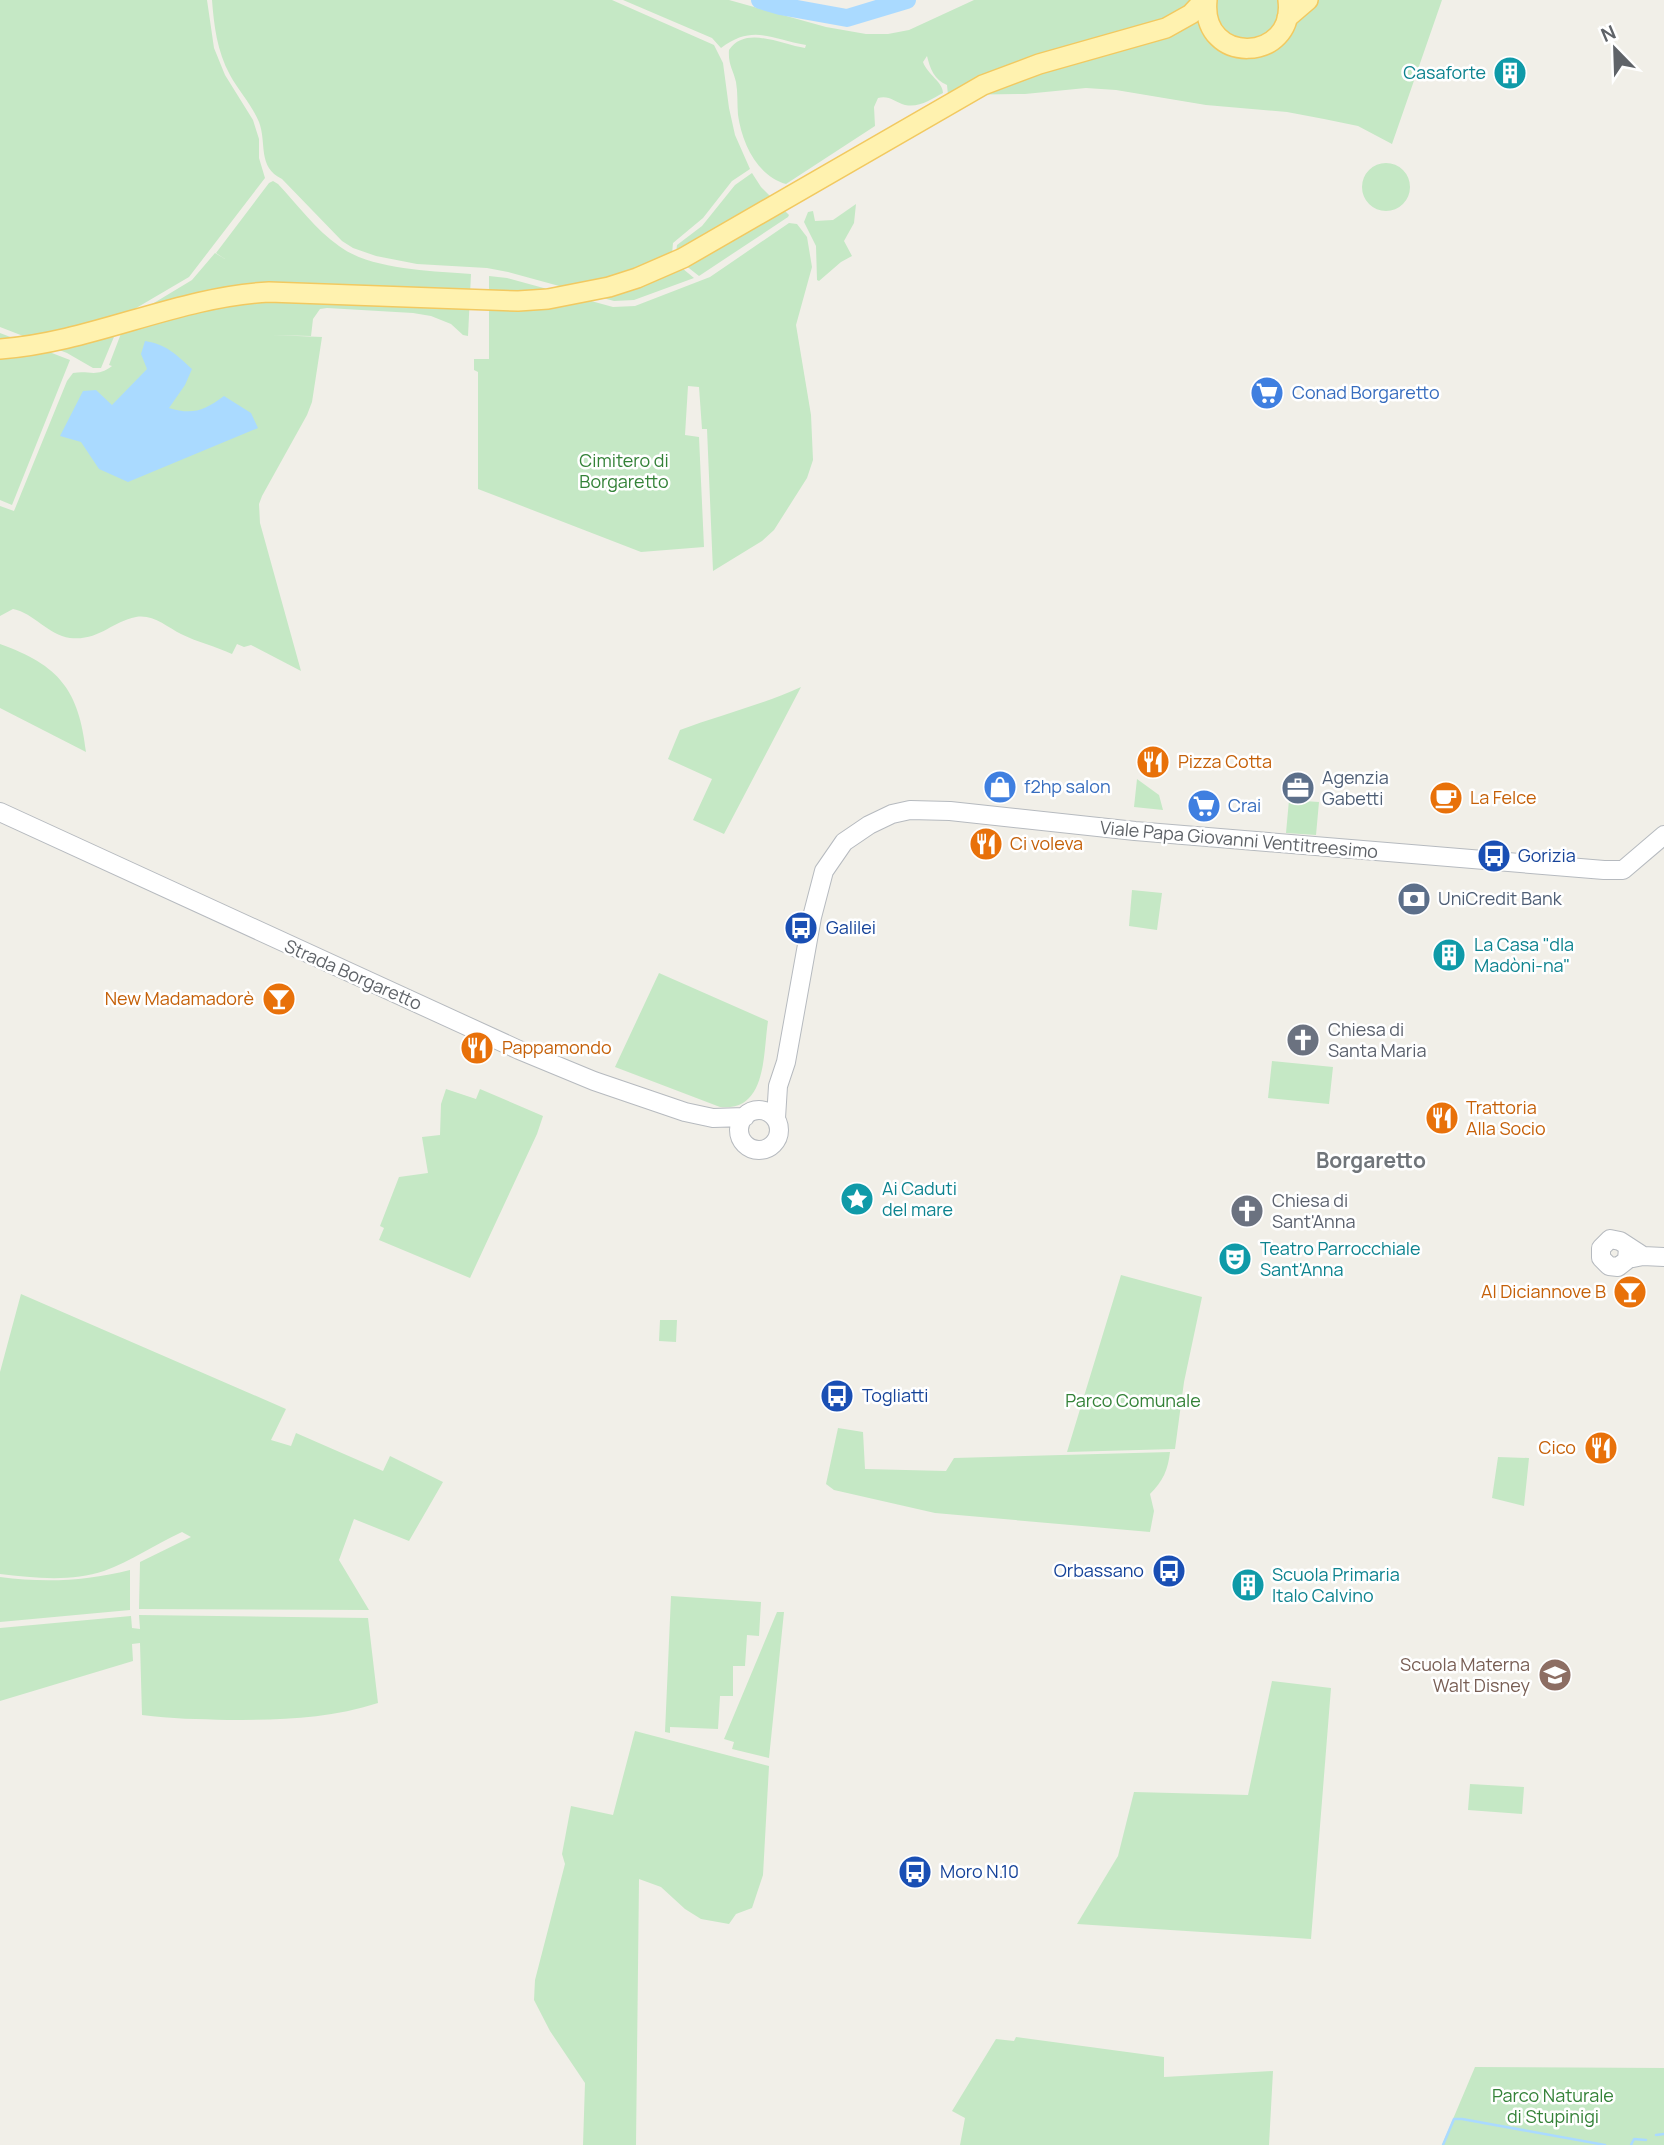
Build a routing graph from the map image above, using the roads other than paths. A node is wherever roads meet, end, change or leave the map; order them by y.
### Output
1 (1205, 0) edge
2 (1308, 0) edge
3 (1288, 9) edge
4 (1166, 29) junction
5 (1218, 38) junction
6 (0, 349) edge
7 (0, 812) edge
8 (1664, 835) edge
9 (778, 1086) junction
10 (776, 1118) junction
11 (747, 1120) junction
12 (1632, 1254) dead end
13 (1664, 1256) edge

1 - 4 main road
1 - 5 main road
2 - 3 main road
3 - 5 main road
4 - 5 main road
4 - 6 main road
7 - 11 street, Strada Borgaretto
8 - 9 street, Viale Papa Giovanni Ventitreesimo
9 - 10 street, Viale Papa Giovanni Ventitreesimo
9 - 11 street, Viale Papa Giovanni Ventitreesimo
10 - 11 street
10 - 11 street
12 - 13 street

